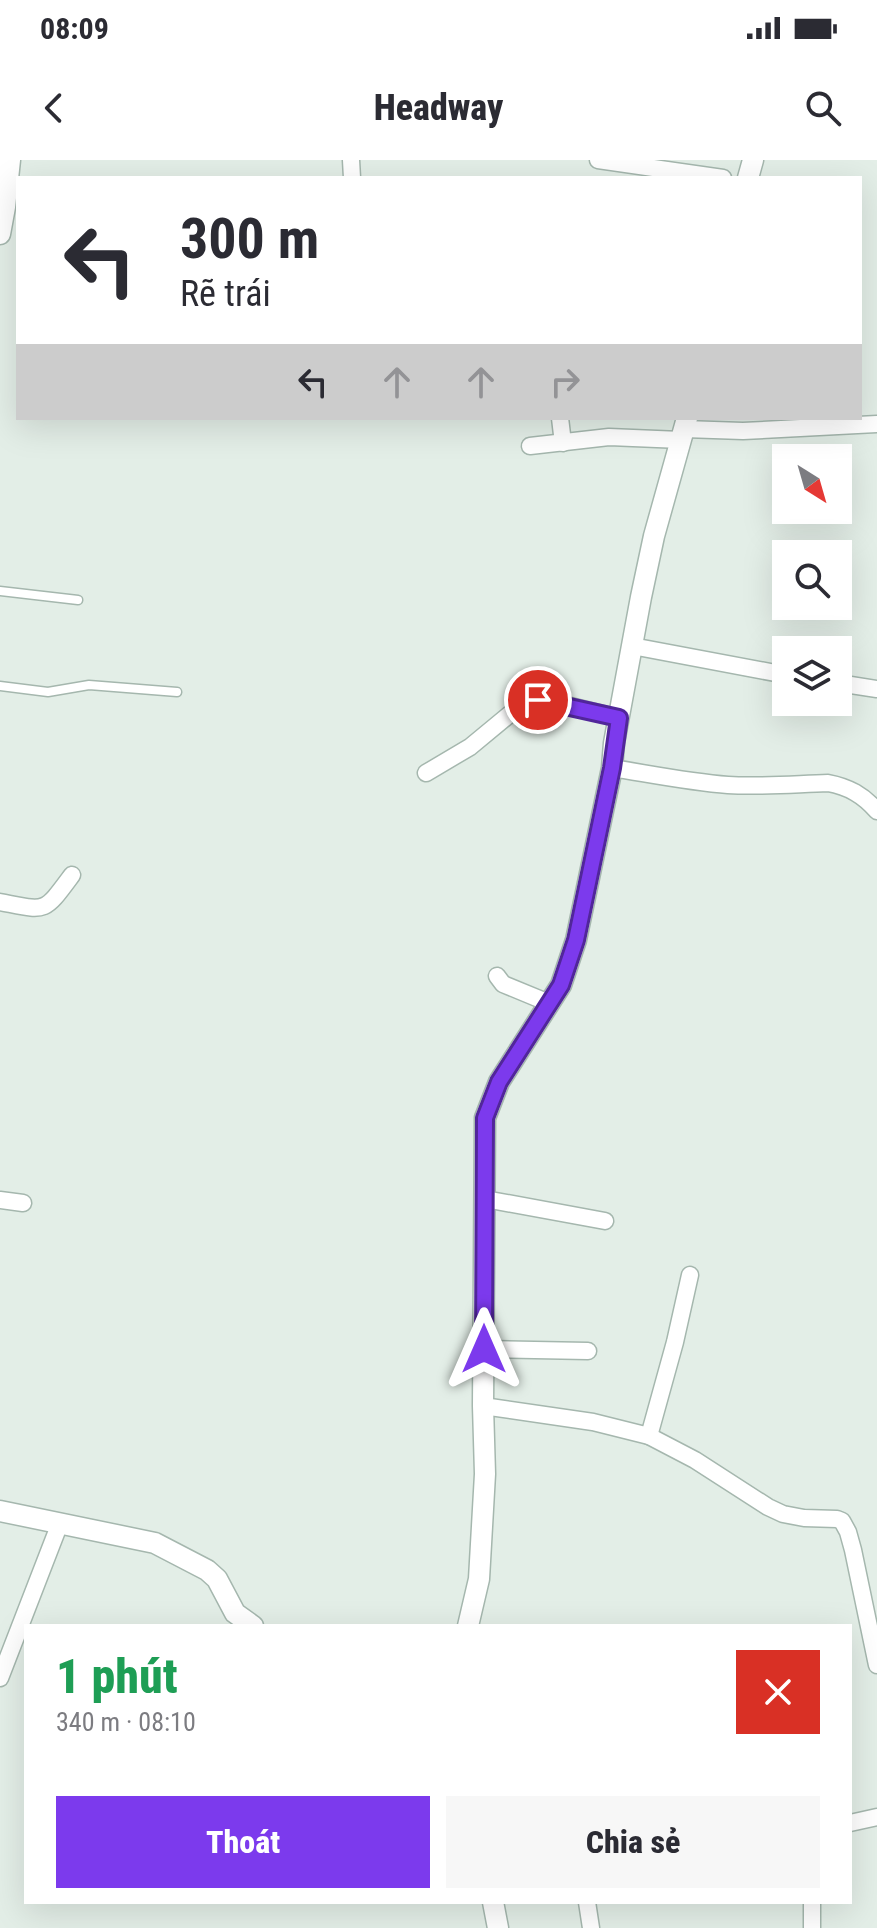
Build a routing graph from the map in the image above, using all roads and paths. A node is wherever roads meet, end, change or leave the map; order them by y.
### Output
1 (10, 160) edge
2 (598, 160) edge
3 (709, 176) edge
4 (0, 234) edge
5 (560, 420) edge
6 (877, 424) edge
7 (684, 429) edge
8 (563, 443) junction
9 (530, 446) dead end
10 (0, 591) edge
11 (78, 600) dead end
12 (632, 646) junction
13 (772, 672) edge
14 (852, 685) edge
15 (0, 686) edge
16 (877, 689) edge
17 (177, 692) dead end
18 (619, 718) junction
19 (612, 768) junction
20 (426, 773) dead end
21 (877, 811) edge
22 (72, 875) dead end
23 (0, 902) edge
24 (497, 976) dead end
25 (549, 1003) junction
26 (485, 1199) junction
27 (0, 1200) edge
28 (23, 1203) dead end
29 (605, 1221) dead end
30 (690, 1275) dead end
31 (484, 1349) junction
32 (588, 1351) dead end
33 (483, 1406) junction
34 (649, 1436) junction
35 (0, 1511) edge
36 (60, 1523) junction
37 (250, 1624) edge
38 (468, 1624) edge
39 (877, 1665) edge
40 (0, 1678) edge
41 (877, 1817) edge
42 (852, 1823) edge
43 (493, 1904) edge
44 (587, 1904) edge
45 (812, 1904) edge
46 (498, 1928) edge
47 (591, 1928) edge
48 (812, 1928) edge

1 - 4 street
2 - 3 street
5 - 8 street
6 - 7 street
7 - 8 street
7 - 12 street
8 - 9 street
10 - 11 lane
12 - 13 street
12 - 18 street
14 - 16 street
15 - 17 lane
18 - 19 street
18 - 20 street
19 - 21 street
19 - 25 street
22 - 23 street
24 - 25 street
25 - 26 street
26 - 29 street
26 - 31 street
27 - 28 street
30 - 34 street
31 - 32 street
31 - 33 street
33 - 34 street
33 - 38 street
34 - 39 street
35 - 36 street
36 - 37 street
36 - 40 street
41 - 42 street
43 - 46 street
44 - 47 street
45 - 48 street

